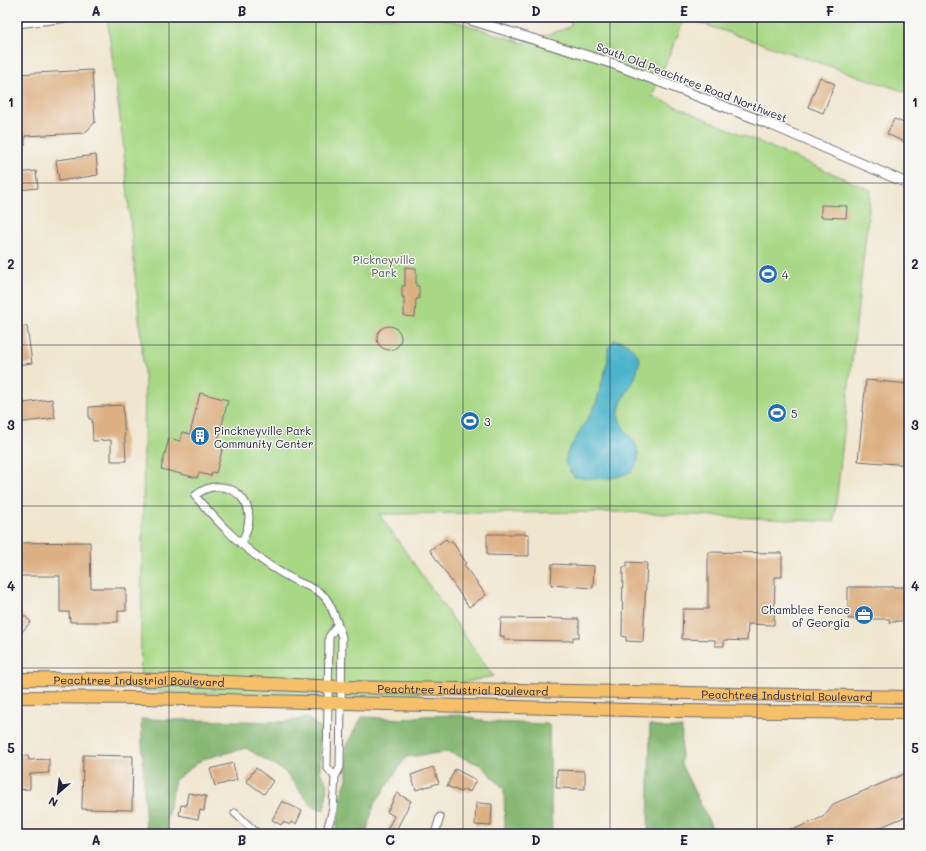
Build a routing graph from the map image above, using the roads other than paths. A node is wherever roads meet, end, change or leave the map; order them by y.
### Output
1 (68, 17) edge
2 (461, 17) edge
3 (17, 23) edge
4 (909, 184) edge
5 (241, 544) junction
6 (337, 625) junction
7 (17, 679) edge
8 (328, 686) junction
9 (340, 687) junction
10 (17, 697) edge
11 (909, 697) edge
12 (334, 702) junction
13 (909, 713) edge
14 (335, 777) junction
15 (235, 812) dead end
16 (440, 817) dead end
17 (258, 834) edge
18 (326, 834) edge
19 (435, 834) edge

1 - 3 street
2 - 4 street, South Old Peachtree Road Northwest
5 - 5 street
5 - 6 street
6 - 8 street
6 - 9 street
7 - 8 highway, Peachtree Industrial Boulevard
8 - 9 highway, Peachtree Industrial Boulevard
8 - 12 street
9 - 11 highway, Peachtree Industrial Boulevard
9 - 12 street
10 - 12 highway, Peachtree Industrial Boulevard
12 - 13 highway, Peachtree Industrial Boulevard
12 - 14 street
12 - 14 street
14 - 18 street
15 - 17 street
16 - 19 street

